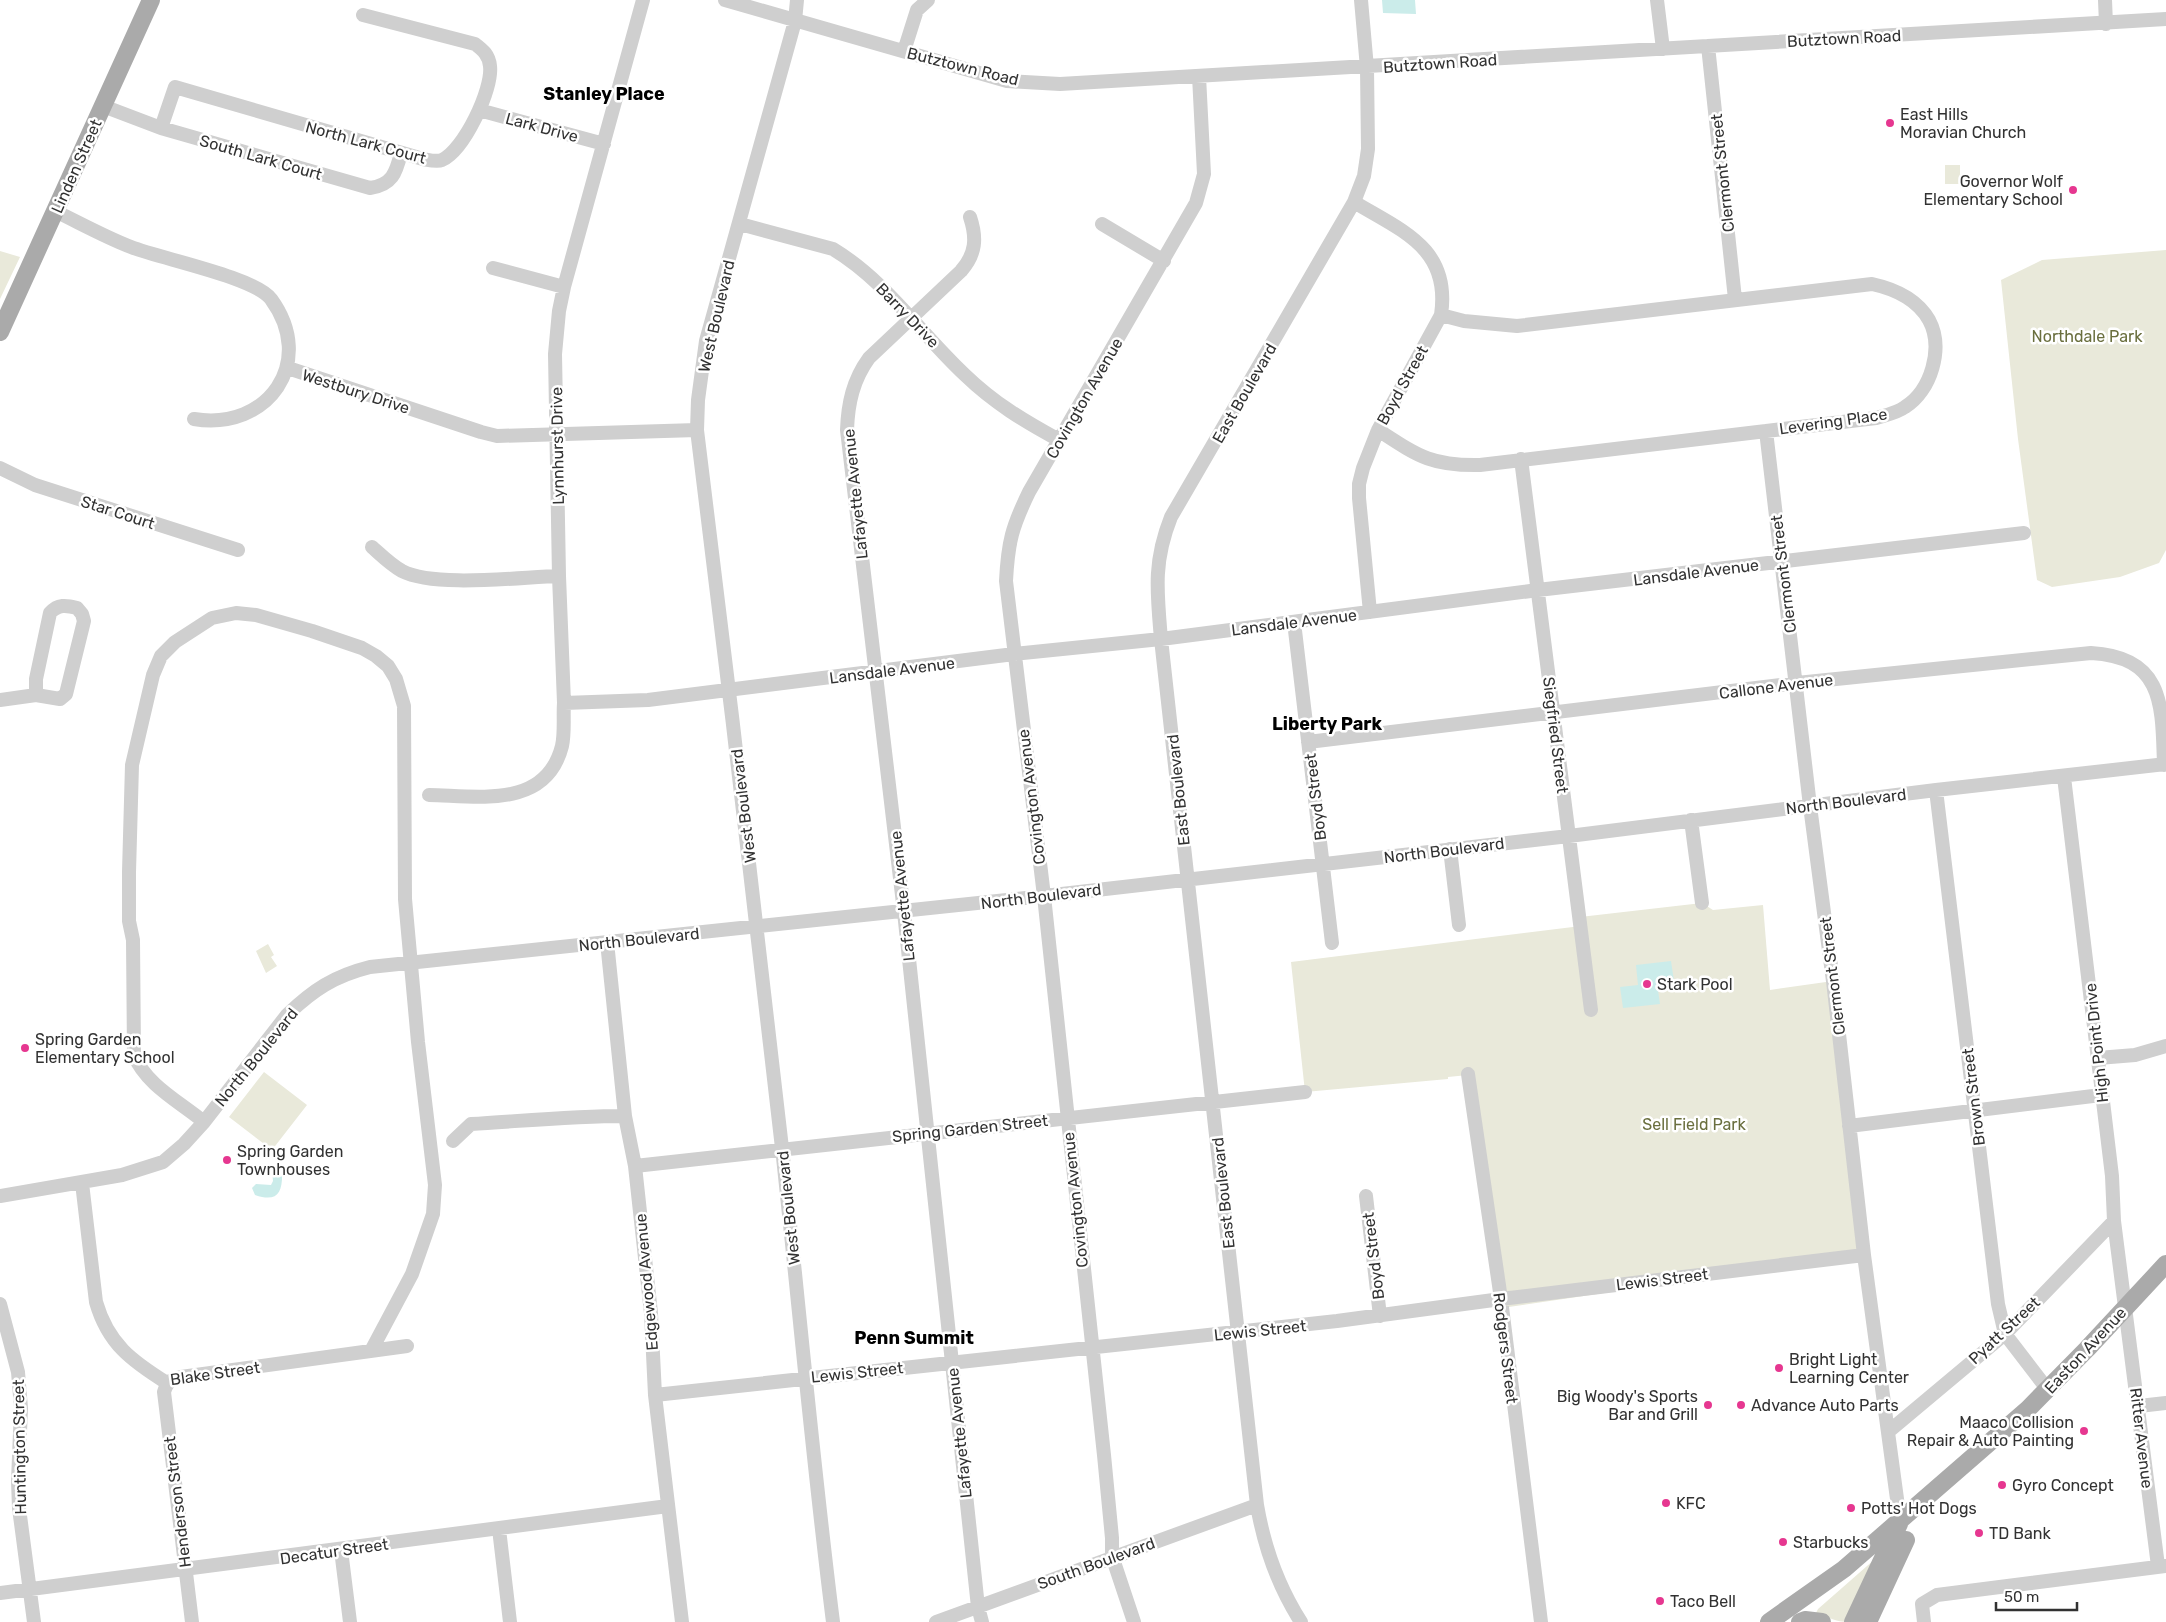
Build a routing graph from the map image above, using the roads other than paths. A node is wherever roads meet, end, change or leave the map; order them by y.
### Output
1 (151, 0) edge
2 (643, 0) edge
3 (725, 0) edge
4 (797, 0) edge
5 (928, 0) edge
6 (1361, 0) edge
7 (1657, 0) edge
8 (2105, 0) edge
9 (363, 15) dead end
10 (2166, 19) edge
11 (795, 21) junction
12 (2106, 24) junction
13 (1708, 46) junction
14 (1663, 49) junction
15 (904, 51) junction
16 (1367, 68) junction
17 (1199, 76) junction
18 (103, 106) junction
19 (479, 110) junction
20 (161, 128) junction
21 (604, 144) junction
22 (401, 153) junction
23 (1354, 202) junction
24 (55, 211) junction
25 (970, 217) dead end
26 (740, 224) junction
27 (1102, 224) dead end
28 (1164, 261) junction
29 (493, 268) dead end
30 (564, 287) junction
31 (1735, 299) junction
32 (1441, 315) junction
33 (912, 318) junction
34 (0, 332) edge
35 (288, 368) junction
36 (194, 419) dead end
37 (697, 430) junction
38 (1378, 430) junction
39 (1766, 431) junction
40 (556, 435) junction
41 (1059, 440) junction
42 (1521, 459) junction
43 (0, 468) edge
44 (2024, 533) dead end
45 (372, 547) dead end
46 (238, 550) dead end
47 (1782, 561) junction
48 (559, 576) junction
49 (1538, 590) junction
50 (1370, 612) junction
51 (1294, 622) junction
52 (1161, 639) junction
53 (1014, 654) junction
54 (876, 672) junction
55 (1797, 683) junction
56 (729, 689) junction
57 (36, 695) junction
58 (0, 700) edge
59 (564, 704) junction
60 (1553, 712) junction
61 (1308, 742) junction
62 (2165, 764) edge
63 (2064, 777) junction
64 (1936, 790) junction
65 (429, 795) dead end
66 (1810, 806) junction
67 (1691, 820) junction
68 (1569, 836) junction
69 (1450, 849) junction
70 (1322, 864) junction
71 (1188, 879) junction
72 (1044, 896) junction
73 (1702, 903) dead end
74 (904, 912) junction
75 (1459, 925) dead end
76 (755, 926) junction
77 (607, 942) junction
78 (1332, 943) dead end
79 (410, 963) junction
80 (1591, 1010) dead end
81 (2166, 1046) edge
82 (2098, 1058) junction
83 (1468, 1074) dead end
84 (1305, 1092) dead end
85 (2101, 1095) junction
86 (1213, 1102) junction
87 (1974, 1110) junction
88 (625, 1116) junction
89 (1066, 1118) junction
90 (204, 1122) junction
91 (1849, 1126) junction
92 (927, 1133) junction
93 (453, 1140) dead end
94 (782, 1149) junction
95 (635, 1166) junction
96 (82, 1183) junction
97 (0, 1196) edge
98 (1366, 1196) dead end
99 (2114, 1221) junction
100 (1864, 1255) junction
101 (2166, 1264) edge
102 (1501, 1299) junction
103 (0, 1304) edge
104 (2124, 1309) junction
105 (1380, 1316) junction
106 (1237, 1332) junction
107 (2005, 1334) junction
108 (407, 1346) dead end
109 (1091, 1348) junction
110 (371, 1351) junction
111 (951, 1362) junction
112 (806, 1378) junction
113 (167, 1383) junction
114 (2048, 1390) junction
115 (655, 1395) junction
116 (2166, 1402) edge
117 (2138, 1406) junction
118 (1888, 1432) junction
119 (1257, 1504) junction
120 (668, 1506) junction
121 (1900, 1521) junction
122 (499, 1529) junction
123 (341, 1550) junction
124 (1112, 1556) junction
125 (2162, 1566) edge
126 (185, 1570) junction
127 (30, 1590) junction
128 (0, 1594) edge
129 (978, 1606) junction
130 (34, 1622) edge
131 (192, 1622) edge
132 (350, 1622) edge
133 (510, 1622) edge
134 (682, 1622) edge
135 (832, 1622) edge
136 (936, 1622) edge
137 (982, 1622) edge
138 (1134, 1622) edge
139 (1301, 1622) edge
140 (1542, 1622) edge
141 (1769, 1622) edge
142 (1800, 1622) edge
143 (1822, 1622) edge
144 (1853, 1622) edge
145 (1868, 1622) edge
146 (1924, 1622) edge

1 - 18 main road, Linden Street
2 - 21 street, Lynnhurst Drive
3 - 11 street, Butztown Road
4 - 11 street, West Boulevard
5 - 15 street
6 - 16 street, East Boulevard
7 - 14 street
8 - 12 street
9 - 19 street, North Lark Court
10 - 12 street, Butztown Road
11 - 15 street, Butztown Road
11 - 26 street, West Boulevard
12 - 13 street, Butztown Road
13 - 14 street, Butztown Road
13 - 31 street, Clermont Street
14 - 16 street, Butztown Road
15 - 17 street, Butztown Road
16 - 17 street, Butztown Road
16 - 23 street, East Boulevard
17 - 28 street, Covington Avenue
18 - 20 street, South Lark Court
18 - 24 main road, Linden Street
19 - 21 street, Lark Drive
19 - 22 street, North Lark Court
20 - 22 street, South Lark Court
20 - 22 street, North Lark Court
21 - 30 street, Lynnhurst Drive
23 - 32 street, Boyd Street
23 - 52 street, East Boulevard
24 - 34 main road, Linden Street
24 - 35 street, Westbury Drive
25 - 33 street, Lafayette Avenue
26 - 33 street, Barry Drive
26 - 37 street, West Boulevard
27 - 28 street
28 - 41 street, Covington Avenue
29 - 30 street
30 - 40 street, Lynnhurst Drive
31 - 32 street, Levering Place
31 - 39 street, Levering Place
32 - 38 street, Boyd Street
33 - 41 street, Barry Drive
33 - 54 street, Lafayette Avenue
35 - 36 street
35 - 40 street, Westbury Drive
37 - 40 street, Westbury Drive
37 - 56 street, West Boulevard
38 - 42 street, Levering Place
38 - 50 street, Boyd Street
39 - 42 street, Levering Place
39 - 47 street, Clermont Street
40 - 48 street, Lynnhurst Drive
41 - 53 street, Covington Avenue
42 - 49 street, Siegfried Street
43 - 46 street, Star Court
44 - 47 street, Lansdale Avenue
45 - 48 street
47 - 49 street, Lansdale Avenue
47 - 55 street, Clermont Street
48 - 59 street, Lynnhurst Drive
49 - 50 street, Lansdale Avenue
49 - 60 street, Siegfried Street
50 - 51 street, Lansdale Avenue
51 - 52 street, Lansdale Avenue
51 - 61 street, Boyd Street
52 - 53 street, Lansdale Avenue
52 - 71 street, East Boulevard
53 - 54 street, Lansdale Avenue
53 - 72 street, Covington Avenue
54 - 56 street, Lansdale Avenue
54 - 74 street, Lafayette Avenue
55 - 60 street, Callone Avenue
55 - 62 street, Callone Avenue
55 - 66 street, Clermont Street
56 - 59 street, Lansdale Avenue
56 - 76 street, West Boulevard
57 - 57 street
57 - 58 street
59 - 65 street, Lynnhurst Drive
60 - 61 street, Callone Avenue
60 - 68 street, Siegfried Street
61 - 70 street, Boyd Street
62 - 63 street, North Boulevard
63 - 64 street, North Boulevard
63 - 82 street, High Point Drive
64 - 66 street, North Boulevard
64 - 87 street, Brown Street
66 - 67 street, North Boulevard
66 - 91 street, Clermont Street
67 - 68 street, North Boulevard
67 - 73 street
68 - 69 street, North Boulevard
68 - 80 street, Siegfried Street
69 - 70 street, North Boulevard
69 - 75 street
70 - 71 street, North Boulevard
70 - 78 street, Boyd Street
71 - 72 street, North Boulevard
71 - 86 street, East Boulevard
72 - 74 street, North Boulevard
72 - 89 street, Covington Avenue
74 - 76 street, North Boulevard
74 - 92 street, Lafayette Avenue
76 - 77 street, North Boulevard
76 - 94 street, West Boulevard
77 - 79 street, North Boulevard
77 - 88 street, Edgewood Avenue
79 - 90 street, North Boulevard
79 - 90 street
79 - 110 street
81 - 82 street
82 - 85 street, High Point Drive
83 - 102 street, Rodgers Street
84 - 86 street, Spring Garden Street
85 - 87 street
85 - 99 street, High Point Drive
86 - 89 street, Spring Garden Street
86 - 106 street, East Boulevard
87 - 91 street
87 - 107 street, Brown Street
88 - 93 street
88 - 95 street, Edgewood Avenue
89 - 92 street, Spring Garden Street
89 - 109 street, Covington Avenue
90 - 96 street, North Boulevard
91 - 100 street, Clermont Street
92 - 94 street, Spring Garden Street
92 - 111 street, Lafayette Avenue
94 - 95 street, Spring Garden Street
94 - 112 street, West Boulevard
95 - 115 street, Edgewood Avenue
96 - 97 street, North Boulevard
96 - 113 street, Blake Street
98 - 105 street, Boyd Street
99 - 104 street, High Point Drive
99 - 107 street, Pyatt Street
100 - 102 street, Lewis Street
100 - 118 street, Clermont Street
101 - 104 main road, Easton Avenue
102 - 105 street, Lewis Street
102 - 140 street, Rodgers Street
103 - 127 street, Huntington Street
104 - 114 main road, Easton Avenue
104 - 117 street, Ritter Avenue
105 - 106 street, Lewis Street
106 - 109 street, Lewis Street
106 - 119 street, East Boulevard
107 - 114 street, Brown Street
107 - 118 street, Pyatt Street
108 - 110 street, Blake Street
109 - 111 street, Lewis Street
109 - 124 street, Covington Avenue
110 - 113 street, Blake Street
111 - 112 street, Lewis Street
111 - 129 street, Lafayette Avenue
112 - 115 street, Lewis Street
112 - 135 street, West Boulevard
113 - 126 street, Henderson Street
114 - 121 main road, Easton Avenue
115 - 120 street, Edgewood Avenue
116 - 117 street
117 - 125 street, Ritter Avenue
118 - 121 street, Clermont Street
119 - 124 street, South Boulevard
119 - 139 street, East Boulevard
120 - 122 street, Decatur Street
120 - 134 street, Edgewood Avenue
121 - 141 main road, Easton Avenue
121 - 144 main road
121 - 145 main road
122 - 123 street, Decatur Street
122 - 133 street
123 - 126 street, Decatur Street
123 - 132 street
124 - 129 street, South Boulevard
124 - 138 street, Covington Avenue
125 - 146 street
126 - 127 street, Decatur Street
126 - 131 street, Henderson Street
127 - 128 street, Decatur Street
127 - 130 street, Huntington Street
129 - 136 street, South Boulevard
129 - 137 street, Lafayette Avenue
142 - 143 main road

